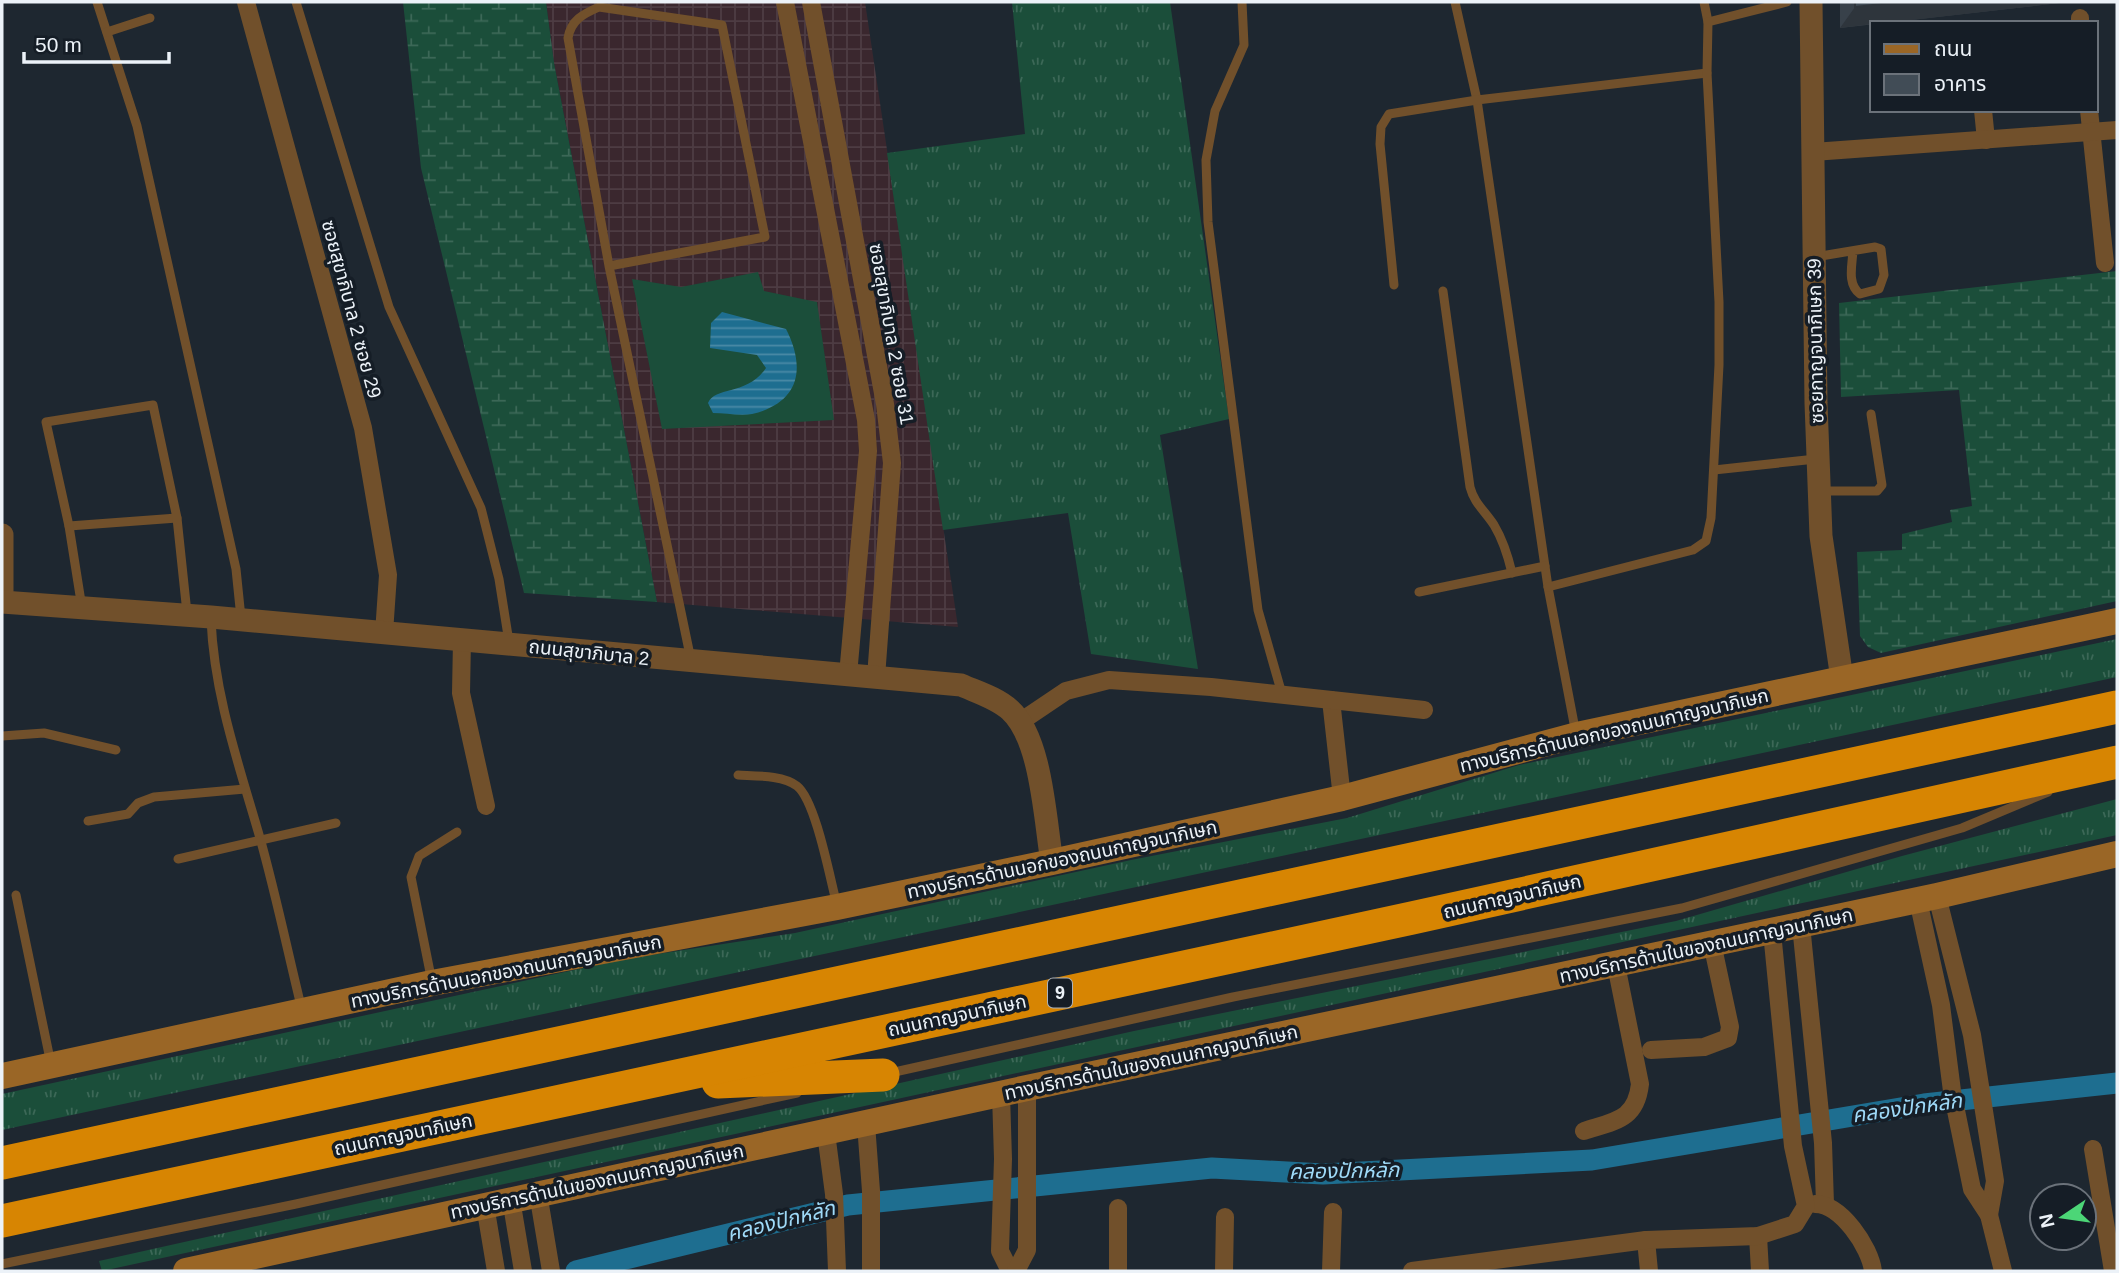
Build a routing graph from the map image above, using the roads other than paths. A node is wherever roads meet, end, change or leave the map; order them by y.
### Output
1 (97, 2) edge
2 (246, 2) edge
3 (296, 2) edge
4 (785, 2) edge
5 (811, 2) edge
6 (1242, 2) edge
7 (1455, 2) edge
8 (1704, 2) edge
9 (1787, 2) edge
10 (1811, 2) edge
11 (150, 18) dead end
12 (1708, 22) junction
13 (107, 32) junction
14 (1707, 73) junction
15 (1477, 100) junction
16 (1983, 112) edge
17 (2089, 112) edge
18 (2117, 130) edge
19 (2091, 132) junction
20 (1986, 140) junction
21 (1813, 152) junction
22 (1853, 251) junction
23 (1814, 257) junction
24 (2105, 263) dead end
25 (609, 266) junction
26 (1394, 285) dead end
27 (1443, 291) dead end
28 (1871, 414) dead end
29 (1818, 459) junction
30 (1714, 470) junction
31 (1819, 491) junction
32 (177, 518) junction
33 (861, 520) junction
34 (889, 522) junction
35 (69, 526) junction
36 (2, 535) edge
37 (1545, 566) junction
38 (1512, 573) junction
39 (1548, 587) junction
40 (2, 591) edge
41 (1419, 592) dead end
42 (2, 602) edge
43 (82, 609) junction
44 (187, 615) junction
45 (211, 617) junction
46 (242, 620) junction
47 (2117, 621) edge
48 (384, 632) junction
49 (462, 640) junction
50 (510, 644) junction
51 (691, 663) junction
52 (848, 675) junction
53 (876, 677) junction
54 (1842, 679) junction
55 (1282, 694) junction
56 (1331, 700) junction
57 (2117, 707) edge
58 (1424, 710) dead end
59 (1020, 722) junction
60 (1577, 735) junction
61 (2, 736) edge
62 (116, 750) dead end
63 (2117, 763) edge
64 (738, 775) dead end
65 (2066, 785) dead end
66 (245, 789) junction
67 (2053, 790) dead end
68 (1342, 797) junction
69 (486, 806) dead end
70 (88, 821) dead end
71 (335, 823) dead end
72 (457, 832) dead end
73 (260, 841) junction
74 (2117, 854) edge
75 (178, 859) dead end
76 (1052, 862) junction
77 (16, 895) dead end
78 (1928, 898) junction
79 (837, 907) junction
80 (1801, 925) junction
81 (1772, 932) junction
82 (1712, 943) junction
83 (1616, 965) junction
84 (432, 983) junction
85 (303, 1012) junction
86 (1651, 1050) dead end
87 (51, 1066) junction
88 (883, 1074) junction
89 (2, 1076) edge
90 (621, 1086) junction
91 (1027, 1088) junction
92 (815, 1090) dead end
93 (801, 1093) dead end
94 (1001, 1094) junction
95 (866, 1124) junction
96 (1584, 1131) dead end
97 (827, 1133) junction
98 (2093, 1149) dead end
99 (2, 1163) edge
100 (538, 1194) junction
101 (511, 1199) junction
102 (1825, 1204) junction
103 (485, 1205) junction
104 (1806, 1206) junction
105 (1118, 1208) dead end
106 (1333, 1212) dead end
107 (1990, 1215) junction
108 (1225, 1217) dead end
109 (2, 1221) edge
110 (1758, 1236) junction
111 (1646, 1240) junction
112 (2, 1264) edge
113 (838, 1264) edge
114 (1539, 1264) edge
115 (550, 1266) edge
116 (523, 1267) edge
117 (1435, 1269) edge
118 (186, 1271) edge
119 (496, 1271) edge
120 (872, 1271) edge
121 (1010, 1271) edge
122 (1016, 1271) edge
123 (1118, 1271) edge
124 (1224, 1271) edge
125 (1331, 1271) edge
126 (1412, 1271) edge
127 (1649, 1271) edge
128 (1760, 1271) edge
129 (1873, 1271) edge
130 (2003, 1271) edge
131 (2113, 1271) edge

1 - 13 lane
2 - 48 street, ซอยสุขาภิบาล 2 ซอย 29
3 - 50 lane
4 - 33 street
5 - 34 street, ซอยสุขาภิบาล 2 ซอย 31
6 - 55 lane
7 - 15 lane
8 - 12 lane
9 - 12 lane
10 - 21 street, ซอยกาญจนาภิเษก 39
11 - 13 lane
12 - 14 lane
13 - 46 lane
14 - 15 lane
14 - 30 lane
15 - 26 lane
15 - 37 lane
16 - 20 street
17 - 19 street
18 - 19 street
19 - 20 street
19 - 24 street
20 - 21 street
21 - 23 street, ซอยกาญจนาภิเษก 39
22 - 22 lane
22 - 23 lane
23 - 29 street, ซอยกาญจนาภิเษก 39
25 - 25 lane
25 - 51 lane
27 - 38 lane
28 - 31 lane
29 - 30 lane
29 - 31 street, ซอยกาญจนาภิเษก 39
30 - 39 lane
31 - 54 street, ซอยกาญจนาภิเษก 39
32 - 35 lane
32 - 35 lane
32 - 44 lane
33 - 34 street
33 - 52 street
34 - 53 street, ซอยสุขาภิบาล 2 ซอย 31
35 - 43 lane
36 - 40 street
37 - 38 lane
37 - 39 lane
38 - 41 lane
39 - 60 lane
42 - 43 street, ถนนสุขาภิบาล 2
43 - 44 street, ถนนสุขาภิบาล 2
44 - 45 street, ถนนสุขาภิบาล 2
45 - 46 street, ถนนสุขาภิบาล 2
45 - 66 lane
46 - 48 street, ถนนสุขาภิบาล 2
47 - 54 main road, ทางบริการด้านนอกของถนนกาญจนาภิเษก
48 - 49 street, ถนนสุขาภิบาล 2
49 - 50 street, ถนนสุขาภิบาล 2
49 - 69 street
50 - 51 street, ถนนสุขาภิบาล 2
51 - 52 street, ถนนสุขาภิบาล 2
52 - 53 street, ถนนสุขาภิบาล 2
53 - 59 street, ถนนสุขาภิบาล 2
54 - 60 main road, ทางบริการด้านนอกของถนนกาญจนาภิเษก
55 - 56 street
55 - 59 street
56 - 58 street
56 - 68 street
57 - 99 highway
59 - 76 street, ถนนสุขาภิบาล 2
60 - 68 main road, ทางบริการด้านนอกของถนนกาญจนาภิเษก
61 - 62 lane
63 - 65 lane
63 - 90 highway, ถนนกาญจนาภิเษก / 9
64 - 79 lane
66 - 70 lane
66 - 73 lane
67 - 88 lane
68 - 76 main road, ทางบริการด้านนอกของถนนกาญจนาภิเษก
71 - 73 lane
72 - 84 lane
73 - 75 lane
73 - 85 lane
74 - 78 main road, ทางบริการด้านในของถนนกาญจนาภิเษก
76 - 79 main road, ทางบริการด้านนอกของถนนกาญจนาภิเษก
77 - 87 lane
78 - 80 main road, ทางบริการด้านในของถนนกาญจนาภิเษก
78 - 107 street
78 - 107 street
79 - 84 main road, ทางบริการด้านนอกของถนนกาญจนาภิเษก
80 - 81 main road, ทางบริการด้านในของถนนกาญจนาภิเษก
80 - 102 street
81 - 82 main road, ทางบริการด้านในของถนนกาญจนาภิเษก
81 - 104 street
82 - 83 main road, ทางบริการด้านในของถนนกาญจนาภิเษก
82 - 86 street
83 - 91 main road, ทางบริการด้านในของถนนกาญจนาภิเษก
83 - 96 street
84 - 85 main road, ทางบริการด้านนอกของถนนกาญจนาภิเษก
85 - 87 main road, ทางบริการด้านนอกของถนนกาญจนาภิเษก
87 - 89 main road, ทางบริการด้านนอกของถนนกาญจนาภิเษก
88 - 90 highway
88 - 92 lane
90 - 109 highway, ถนนกาญจนาภิเษก / 9
91 - 94 main road, ทางบริการด้านในของถนนกาญจนาภิเษก
91 - 122 street
93 - 112 lane
94 - 95 main road, ทางบริการด้านในของถนนกาญจนาภิเษก
94 - 121 street
95 - 97 main road, ทางบริการด้านในของถนนกาญจนาภิเษก
95 - 120 street
97 - 100 main road, ทางบริการด้านในของถนนกาญจนาภิเษก
97 - 113 street
98 - 131 street
100 - 101 main road, ทางบริการด้านในของถนนกาญจนาภิเษก
100 - 115 street
101 - 103 main road, ทางบริการด้านในของถนนกาญจนาภิเษก
101 - 116 street
102 - 104 street
102 - 129 street
103 - 118 main road, ทางบริการด้านในของถนนกาญจนาภิเษก
103 - 119 street
104 - 110 street
105 - 123 street
106 - 125 street
107 - 130 street
108 - 124 street
110 - 111 street
110 - 128 street
111 - 114 street
111 - 127 street
114 - 117 street
117 - 126 street

